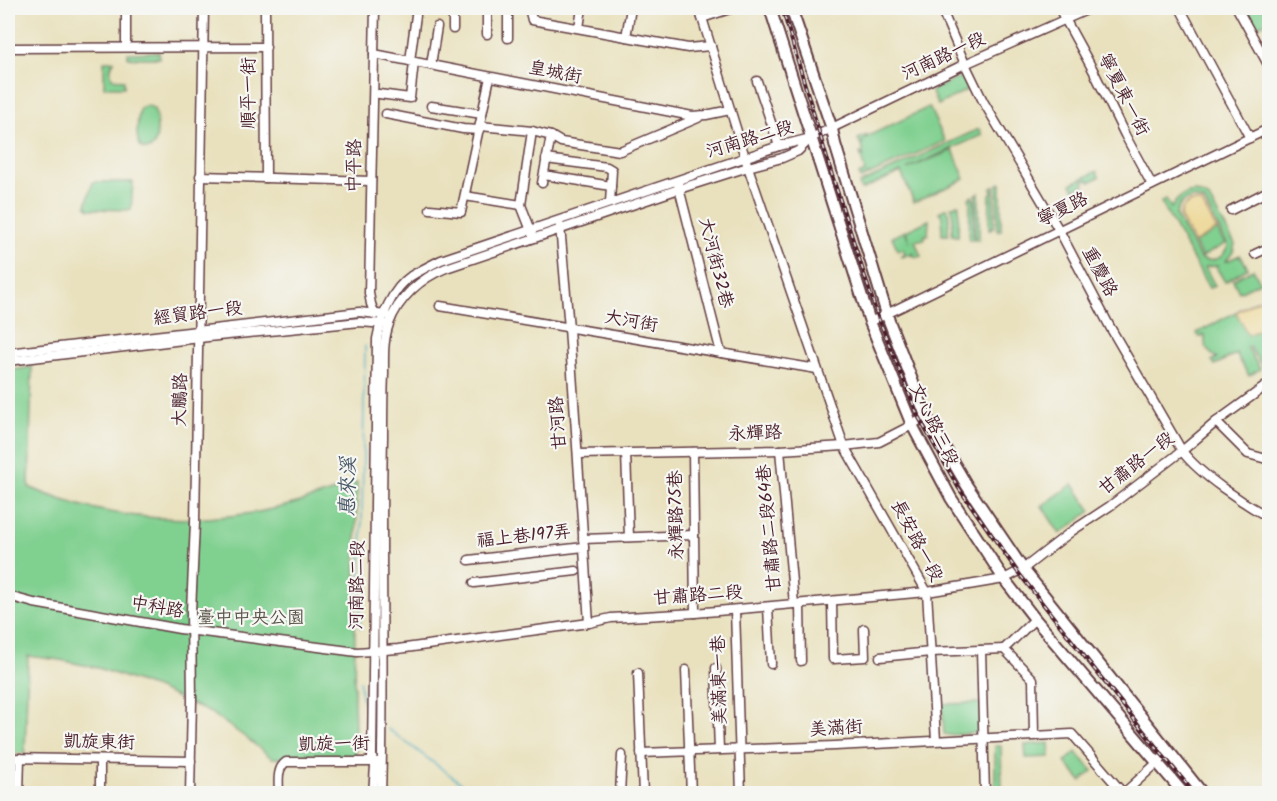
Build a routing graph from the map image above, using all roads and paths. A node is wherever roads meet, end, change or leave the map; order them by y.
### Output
1 (126, 8) edge
2 (204, 8) edge
3 (266, 8) edge
4 (375, 8) edge
5 (453, 8) edge
6 (487, 8) edge
7 (508, 8) edge
8 (529, 8) edge
9 (582, 8) edge
10 (631, 8) edge
11 (699, 8) edge
12 (733, 8) edge
13 (770, 8) edge
14 (791, 8) edge
15 (941, 8) edge
16 (1059, 8) edge
17 (1091, 8) edge
18 (1180, 8) edge
19 (1237, 8) edge
20 (416, 10) edge
21 (702, 18) junction
22 (1065, 20) junction
23 (437, 27) dead end
24 (579, 28) junction
25 (453, 29) dead end
26 (487, 34) dead end
27 (626, 37) junction
28 (508, 38) dead end
29 (711, 46) junction
30 (126, 47) junction
31 (203, 47) junction
32 (266, 47) junction
33 (8, 48) edge
34 (374, 54) junction
35 (412, 62) junction
36 (965, 64) junction
37 (431, 65) junction
38 (1269, 68) edge
39 (490, 77) junction
40 (757, 81) dead end
41 (379, 94) dead end
42 (432, 106) dead end
43 (730, 110) junction
44 (386, 114) dead end
45 (483, 114) junction
46 (706, 115) junction
47 (479, 128) junction
48 (1269, 128) edge
49 (832, 129) junction
50 (532, 131) junction
51 (551, 136) junction
52 (811, 138) junction
53 (1250, 138) junction
54 (779, 146) junction
55 (745, 158) junction
56 (546, 159) junction
57 (748, 167) junction
58 (200, 176) junction
59 (266, 178) junction
60 (371, 181) junction
61 (678, 185) junction
62 (1152, 185) junction
63 (611, 186) junction
64 (1269, 190) edge
65 (465, 196) junction
66 (610, 203) junction
67 (521, 206) junction
68 (430, 209) dead end
69 (1231, 210) dead end
70 (559, 220) junction
71 (531, 230) junction
72 (561, 230) junction
73 (1059, 230) junction
74 (533, 239) junction
75 (1269, 247) edge
76 (1256, 254) dead end
77 (440, 306) dead end
78 (374, 313) junction
79 (887, 313) junction
80 (386, 319) junction
81 (870, 322) junction
82 (569, 328) junction
83 (199, 335) junction
84 (8, 353) edge
85 (721, 353) junction
86 (8, 361) edge
87 (817, 369) junction
88 (1269, 383) edge
89 (926, 416) junction
90 (1216, 422) junction
91 (912, 425) junction
92 (844, 446) junction
93 (780, 450) junction
94 (1182, 451) junction
95 (693, 452) junction
96 (626, 453) junction
97 (578, 454) junction
98 (1269, 460) edge
99 (1269, 518) edge
100 (694, 535) junction
101 (629, 537) junction
102 (584, 543) junction
103 (469, 560) dead end
104 (1023, 569) junction
105 (576, 571) dead end
106 (1004, 579) junction
107 (474, 583) dead end
108 (927, 592) junction
109 (8, 596) edge
110 (832, 601) junction
111 (797, 604) junction
112 (768, 607) junction
113 (735, 610) junction
114 (695, 613) junction
115 (1035, 619) junction
116 (589, 623) junction
117 (864, 629) dead end
118 (191, 631) junction
119 (1004, 649) junction
120 (981, 650) junction
121 (379, 651) junction
122 (931, 652) junction
123 (880, 657) dead end
124 (801, 662) dead end
125 (771, 664) dead end
126 (716, 668) dead end
127 (686, 670) dead end
128 (638, 673) dead end
129 (1034, 735) junction
130 (984, 738) junction
131 (936, 740) junction
132 (719, 750) junction
133 (739, 750) junction
134 (690, 752) junction
135 (1169, 752) junction
136 (641, 753) junction
137 (622, 755) dead end
138 (8, 758) edge
139 (20, 758) junction
140 (100, 760) junction
141 (191, 761) junction
142 (377, 762) junction
143 (1157, 763) junction
144 (1123, 793) edge
145 (19, 794) edge
146 (100, 794) edge
147 (190, 794) edge
148 (279, 794) edge
149 (374, 794) edge
150 (381, 794) edge
151 (620, 794) edge
152 (643, 794) edge
153 (691, 794) edge
154 (741, 794) edge
155 (985, 794) edge
156 (1184, 794) edge
157 (1203, 794) edge

1 - 30 street
2 - 31 street, 大鵬路
3 - 32 street, 順平一街
4 - 34 street, 中平路
5 - 25 street
6 - 26 street
7 - 28 street
8 - 24 street
9 - 24 street
10 - 27 street
11 - 21 street, 長安路一段
12 - 21 street
13 - 52 main road, 文心路三段
14 - 49 main road, 文心路三段
15 - 36 street, 重慶路
16 - 22 street, 寧夏東一街
17 - 22 street, 河南路一段
18 - 53 street
19 - 38 street
20 - 35 street
21 - 29 street, 長安路一段
22 - 36 street, 河南路一段
22 - 62 street, 寧夏東一街
23 - 37 street
24 - 27 street
27 - 29 street
29 - 43 street, 長安路一段
30 - 31 street
30 - 33 street
31 - 32 street
31 - 58 street, 大鵬路
32 - 59 street, 順平一街
34 - 35 street, 皇城街
34 - 60 street, 中平路
35 - 37 street, 皇城街
35 - 41 street
36 - 49 street, 河南路一段
36 - 73 street, 重慶路
37 - 39 street, 皇城街
39 - 45 street
39 - 46 street, 皇城街
40 - 54 street
42 - 45 street
43 - 46 street, 皇城街
43 - 55 street, 長安路一段
44 - 47 street
45 - 47 street
46 - 51 street
47 - 50 street
47 - 65 street
48 - 53 street, 寧夏路
49 - 52 street, 河南路一段
49 - 79 main road, 文心路三段
50 - 51 street
50 - 67 street
51 - 56 street
52 - 54 street, 河南路二段
52 - 57 street, 河南路二段
52 - 81 main road, 文心路三段
53 - 62 street, 寧夏路
54 - 55 street, 河南路二段
55 - 57 street, 長安路一段
55 - 61 street, 河南路二段
56 - 63 street
56 - 63 street
57 - 61 street, 河南路二段
57 - 87 street, 長安路一段
58 - 59 street
58 - 83 street, 大鵬路
59 - 60 street
60 - 78 street, 中平路
61 - 66 street, 河南路二段
61 - 72 street, 河南路二段
61 - 85 street, 大河街32巷
62 - 73 street, 寧夏路
63 - 66 street
64 - 69 street
65 - 67 street
65 - 68 street
66 - 70 street, 河南路二段
67 - 71 street
70 - 71 street, 河南路二段
70 - 72 street, 甘河路
71 - 74 street
71 - 80 street, 河南路二段
72 - 74 street, 河南路二段
72 - 82 street, 甘河路
73 - 79 street, 寧夏路
73 - 94 street, 重慶路
74 - 80 street, 河南路二段
75 - 76 street
77 - 82 street, 大河街
78 - 80 street, 經貿路一段
78 - 83 street, 經貿路一段
79 - 81 street, 寧夏路
79 - 89 main road, 文心路三段
80 - 83 street, 經貿路一段
80 - 121 street, 河南路二段
81 - 91 main road, 文心路三段
82 - 85 street, 大河街
82 - 97 street, 甘河路
83 - 84 street, 經貿路一段
83 - 86 street, 經貿路一段
83 - 118 street, 大鵬路
85 - 87 street, 大河街
87 - 92 street, 長安路一段
88 - 90 street, 甘肅路一段
89 - 91 street, 永輝路
89 - 104 main road, 文心路三段
90 - 94 street, 甘肅路一段
90 - 98 street
91 - 92 street, 永輝路
91 - 106 main road, 文心路三段
92 - 93 street, 永輝路
92 - 108 street, 長安路一段
93 - 95 street, 永輝路
93 - 111 street, 甘肅路二段64巷
94 - 99 street, 重慶路
94 - 104 street, 甘肅路一段
95 - 96 street, 永輝路
95 - 100 street, 永輝路75巷
96 - 97 street, 永輝路
96 - 101 street
97 - 102 street, 甘河路
100 - 101 street, 福上巷197弄
100 - 114 street, 永輝路75巷
101 - 102 street, 福上巷197弄
102 - 103 street, 福上巷197弄
102 - 116 street, 甘河路
104 - 106 street, 甘肅路二段
104 - 135 main road, 文心路三段
105 - 107 street
106 - 108 street, 甘肅路二段
106 - 115 main road, 文心路三段
108 - 110 street, 甘肅路二段
108 - 122 street, 長安路一段
109 - 118 street, 中科路
110 - 111 street, 甘肅路二段
110 - 117 street
111 - 112 street, 甘肅路二段
111 - 124 street, 甘肅路二段64巷
112 - 113 street, 甘肅路二段
112 - 125 street
113 - 114 street, 甘肅路二段
113 - 133 street, 美滿東一巷
114 - 116 street, 甘肅路二段
115 - 119 street
115 - 143 main road, 文心路三段
116 - 121 street, 甘肅路二段
118 - 121 street, 中科路
118 - 141 street, 大鵬路
119 - 120 street
119 - 129 street
120 - 122 street
120 - 130 street
121 - 142 street, 河南路二段
122 - 123 street
122 - 131 street, 長安路一段
126 - 132 street
127 - 134 street
128 - 136 street
129 - 130 street
129 - 144 street
130 - 131 street
130 - 155 street
131 - 133 street, 美滿街
132 - 133 street, 美滿街
132 - 134 street, 美滿街
133 - 154 street, 美滿東一巷
134 - 136 street, 美滿街
134 - 153 street
135 - 143 street
135 - 157 main road, 文心路三段
136 - 152 street
137 - 151 street
138 - 139 street, 凱旋東街
139 - 140 street, 凱旋東街
139 - 145 street
140 - 141 street, 凱旋東街
140 - 146 street
141 - 147 street, 大鵬路
142 - 148 street, 凱旋一街
142 - 149 street, 河南路二段
142 - 150 street, 河南路二段
143 - 144 street
143 - 156 main road, 文心路三段

